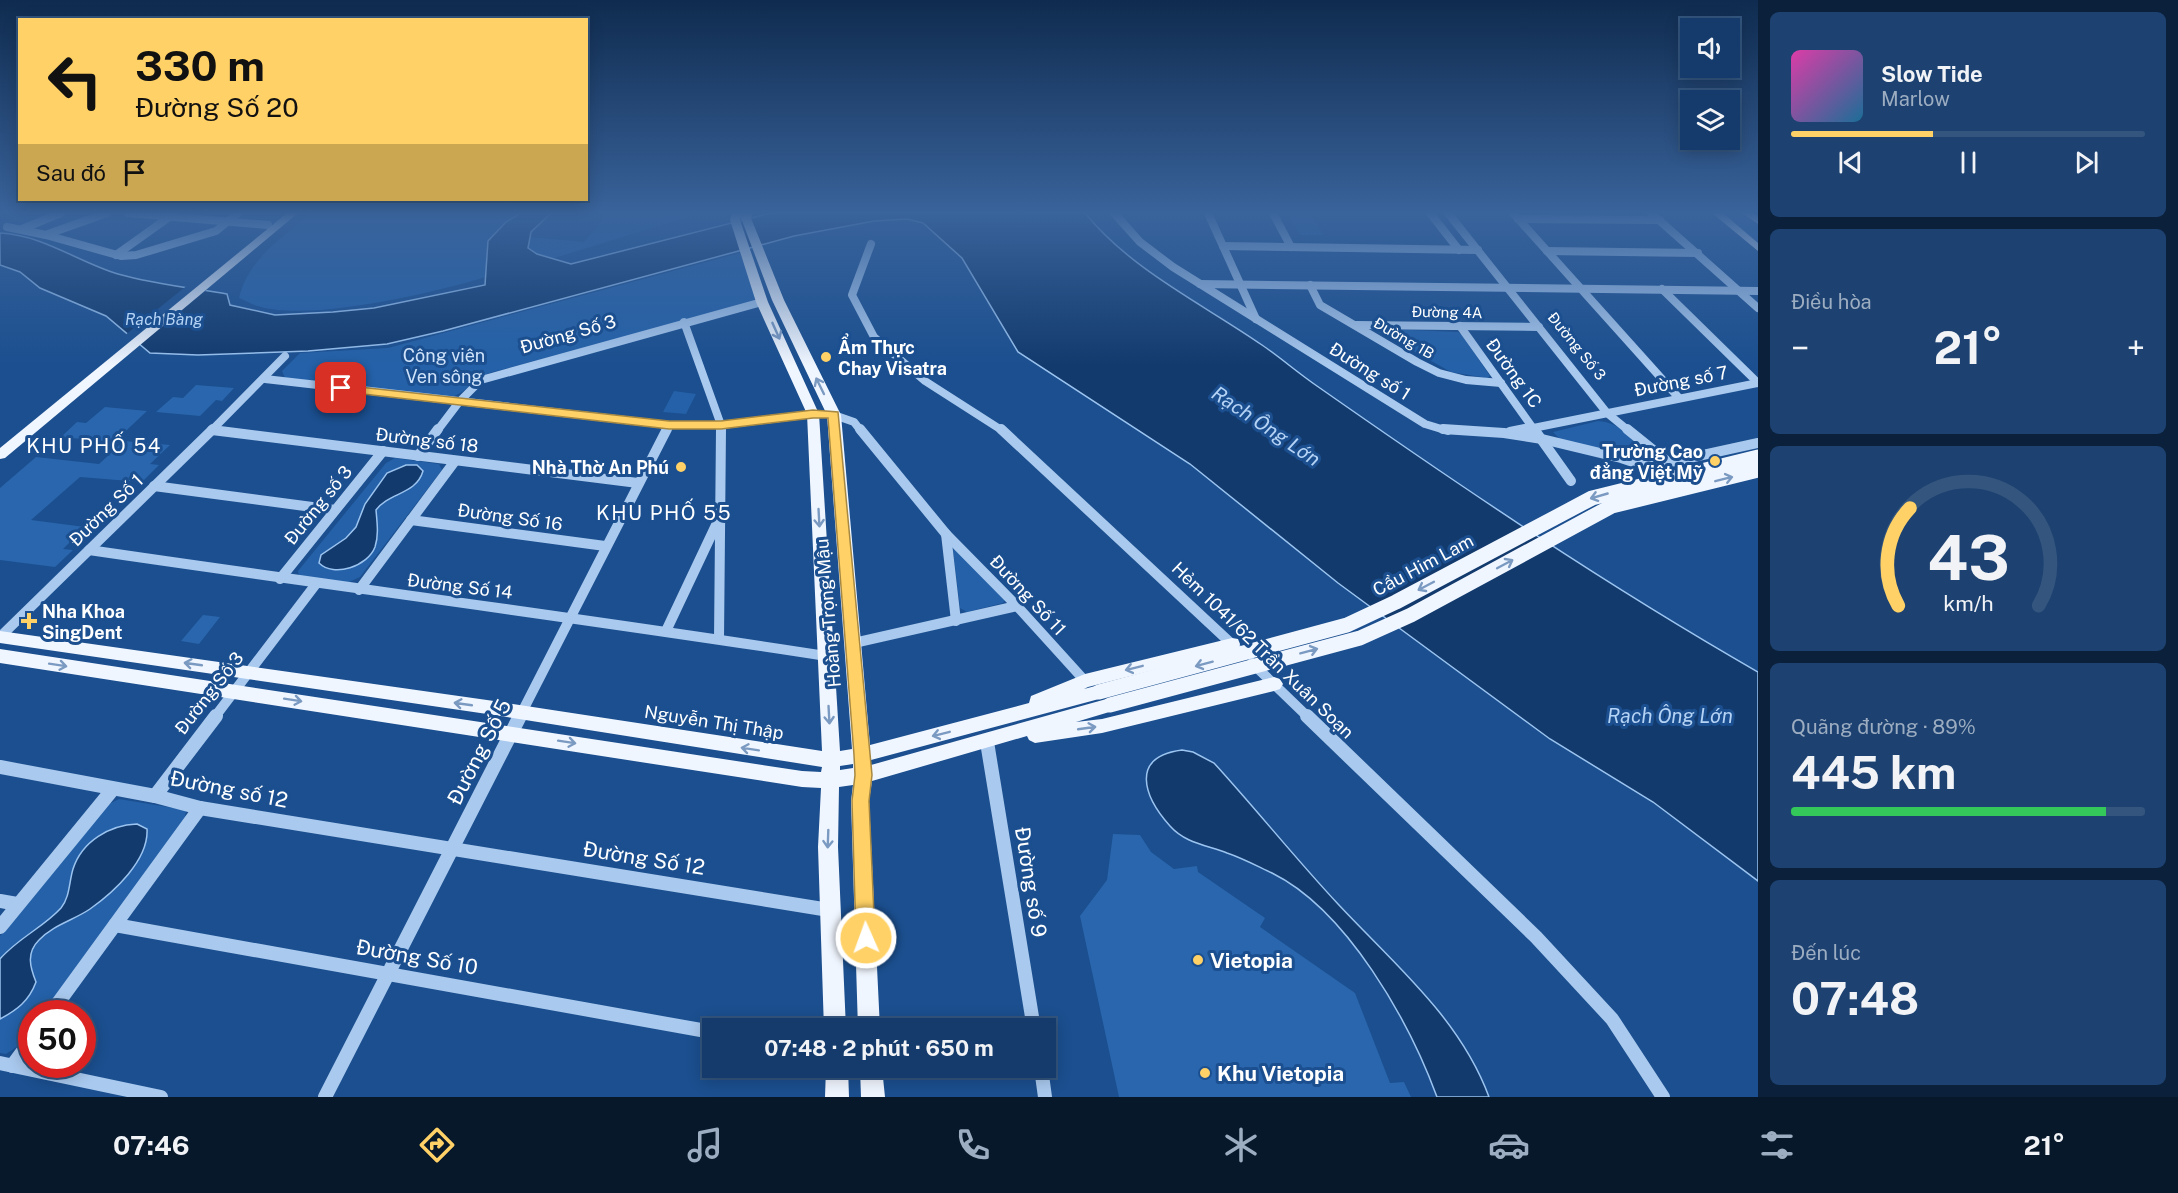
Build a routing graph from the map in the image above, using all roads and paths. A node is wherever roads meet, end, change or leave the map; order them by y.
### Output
1 (227, 264) edge
2 (755, 264) edge
3 (758, 264) edge
4 (863, 264) edge
5 (1171, 264) edge
6 (1231, 264) edge
7 (1490, 264) edge
8 (1559, 264) edge
9 (1710, 264) edge
10 (1199, 284) junction
11 (1240, 284) junction
12 (1310, 285) junction
13 (1508, 287) junction
14 (1580, 288) junction
15 (1662, 289) junction
16 (1739, 291) junction
17 (1758, 291) edge
18 (762, 302) junction
19 (1758, 308) edge
20 (1256, 320) junction
21 (684, 322) junction
22 (1355, 325) junction
23 (1460, 326) junction
24 (1539, 327) junction
25 (285, 356) dead end
26 (94, 372) junction
27 (265, 379) junction
28 (1501, 383) junction
29 (1758, 383) edge
30 (1679, 398) junction
31 (459, 402) junction
32 (1607, 412) junction
33 (813, 414) junction
34 (834, 415) junction
35 (669, 425) junction
36 (721, 425) junction
37 (1533, 428) junction
38 (212, 430) junction
39 (1504, 433) junction
40 (1542, 440) junction
41 (0, 442) edge
42 (1758, 443) edge
43 (382, 452) junction
44 (0, 454) edge
45 (418, 456) junction
46 (1758, 457) edge
47 (455, 461) junction
48 (1668, 462) junction
49 (1758, 470) edge
50 (1571, 481) dead end
51 (639, 483) junction
52 (154, 486) junction
53 (335, 510) junction
54 (411, 520) junction
55 (719, 520) junction
56 (946, 534) junction
57 (606, 546) junction
58 (89, 550) junction
59 (822, 557) junction
60 (847, 558) junction
61 (280, 579) junction
62 (316, 584) junction
63 (359, 591) junction
64 (1017, 606) junction
65 (570, 618) junction
66 (956, 621) junction
67 (666, 631) junction
68 (0, 637) edge
69 (719, 639) junction
70 (854, 643) junction
71 (1232, 644) junction
72 (0, 656) edge
73 (826, 656) junction
74 (250, 672) junction
75 (1085, 681) junction
76 (1274, 684) junction
77 (235, 691) junction
78 (1105, 699) junction
79 (521, 712) junction
80 (981, 724) junction
81 (510, 733) junction
82 (987, 742) junction
83 (862, 755) junction
84 (831, 760) junction
85 (0, 767) edge
86 (863, 775) junction
87 (831, 780) junction
88 (113, 789) junction
89 (155, 796) junction
90 (200, 808) junction
91 (451, 849) junction
92 (0, 901) edge
93 (17, 904) junction
94 (830, 910) junction
95 (115, 925) junction
96 (0, 927) edge
97 (389, 973) junction
98 (60, 1000) edge
99 (835, 1018) edge
100 (869, 1018) edge
101 (1032, 1018) edge
102 (702, 1030) edge
103 (18, 1053) edge
104 (6, 1065) edge
105 (837, 1078) edge
106 (872, 1078) edge
107 (1042, 1078) edge
108 (161, 1097) edge
109 (325, 1097) edge
110 (837, 1097) edge
111 (873, 1097) edge
112 (1045, 1097) edge
113 (1663, 1097) edge

1 - 26 main road
2 - 18 main road, Hoàng Trọng Mậu
34 -> 3 main road, Hoàng Trọng Mậu
4 - 71 street, Hẻm 1041/62 Trần Xuân Soạn
5 - 10 street, Đường số 1
6 - 11 street
7 - 13 street, Đường Số 3
8 - 14 street
9 - 16 street
10 - 11 street
10 - 20 street, Đường số 1
11 - 12 street
11 - 20 street
12 - 13 street
12 - 22 street, Đường 1B
13 - 14 street
13 - 24 street, Đường Số 3
14 - 15 street
14 - 30 street
15 - 16 street
15 - 29 street
16 - 17 street
16 - 19 street
18 - 21 street, Đường Số 3
18 -> 33 main road, Hoàng Trọng Mậu
20 - 39 street, Đường số 1
21 - 31 street, Đường Số 3
21 - 36 street
22 - 23 street, Đường 4A
22 - 28 street, Đường 1B
23 - 24 street, Đường 4A
23 - 28 street, Đường 1C
24 - 32 street, Đường Số 3
25 - 27 street, Đường Số 1
26 - 41 main road
26 - 44 main road
27 - 31 street
27 - 38 street, Đường Số 1
28 - 37 street, Đường 1C
29 - 30 street, Đường số 7
30 - 32 street, Đường số 7
31 - 35 street
31 - 45 street, Đường Số 3
32 - 37 street, Đường số 7
32 - 48 street, Đường Số 3
33 - 34 main road
33 - 36 street
33 -> 59 main road, Hoàng Trọng Mậu
34 - 56 street, Đường Số 11
34 - 60 main road, Hoàng Trọng Mậu
35 - 36 street
35 - 51 street, Đường Số 5
36 - 55 street
37 - 39 street, Đường số 7
37 - 40 street, Đường 1C
38 - 43 street, Đường số 18
38 - 52 street, Đường Số 1
39 - 40 street, Đường số 1
40 - 48 street, Đường số 1
40 - 50 street, Đường 1C
42 - 48 street
43 - 45 street, Đường số 18
43 - 53 street, Đường số 3
45 - 47 street, Đường số 18
46 -> 78 main road, Cầu Him Lam, bridge
47 - 51 street, Đường số 18
47 - 54 street
78 -> 49 main road, Cầu Him Lam, bridge
51 - 57 street, Đường Số 5
52 - 53 street
52 - 58 street, Đường Số 1
53 - 61 street, Đường số 3
54 - 57 street, Đường Số 16
54 - 63 street
55 - 67 street
55 - 69 street
56 - 64 street, Đường Số 11
56 - 66 street
57 - 65 street, Đường Số 5
58 - 61 street, Đường Số 14
58 - 68 street, Đường Số 1
59 - 60 main road
59 - 73 main road, Hoàng Trọng Mậu
60 - 70 main road, Hoàng Trọng Mậu
61 - 62 street, Đường Số 14
62 - 63 street, Đường Số 14
62 - 74 street, Đường Số 3
63 - 65 street, Đường Số 14
64 - 66 street
64 - 75 street, Đường Số 11
65 - 67 street, Đường Số 14
65 - 79 street, Đường Số 5
66 - 70 street
67 - 69 street, Đường Số 14
74 -> 68 main road
69 - 73 street, Đường Số 14
70 - 83 main road, Hoàng Trọng Mậu
71 -> 75 main road
71 - 76 street, Hẻm 1041/62 Trần Xuân Soạn
72 -> 77 main road
73 -> 84 main road, Hoàng Trọng Mậu
74 - 77 street, Đường Số 3
79 -> 74 main road, Nguyễn Thị Thập
75 - 80 main road
82 -> 76 main road
76 - 113 street, Hẻm 1041/62 Trần Xuân Soạn
77 -> 81 main road
77 - 89 street, Đường Số 3
78 - 80 main road, Nguyễn Thị Thập
78 - 82 main road
79 - 81 street, Đường Số 5
84 -> 79 main road, Nguyễn Thị Thập
80 -> 83 main road, Nguyễn Thị Thập
81 -> 87 main road
81 - 91 street, Đường Số 5
82 - 86 main road
82 - 101 street, Đường số 9
83 - 84 main road, Nguyễn Thị Thập
83 - 86 main road, Hoàng Trọng Mậu
84 - 87 main road, Hoàng Trọng Mậu
85 - 88 street, Đường số 12
86 - 87 main road
86 - 100 main road, Hoàng Trọng Mậu
87 -> 94 main road, Hoàng Trọng Mậu
88 - 89 street, Đường số 12
88 - 93 street
89 - 90 street, Đường số 12
90 - 91 street, Đường số 12
90 - 95 street
91 - 94 street, Đường Số 12
91 - 97 street, Đường Số 5
92 - 93 street
93 - 96 street
94 - 99 main road, Hoàng Trọng Mậu
95 - 97 street, Đường Số 10
95 - 98 street
97 - 102 street, Đường Số 10
97 - 109 street, Đường Số 5
103 - 104 street
104 - 108 street
105 - 110 main road
106 - 111 main road
107 - 112 street

